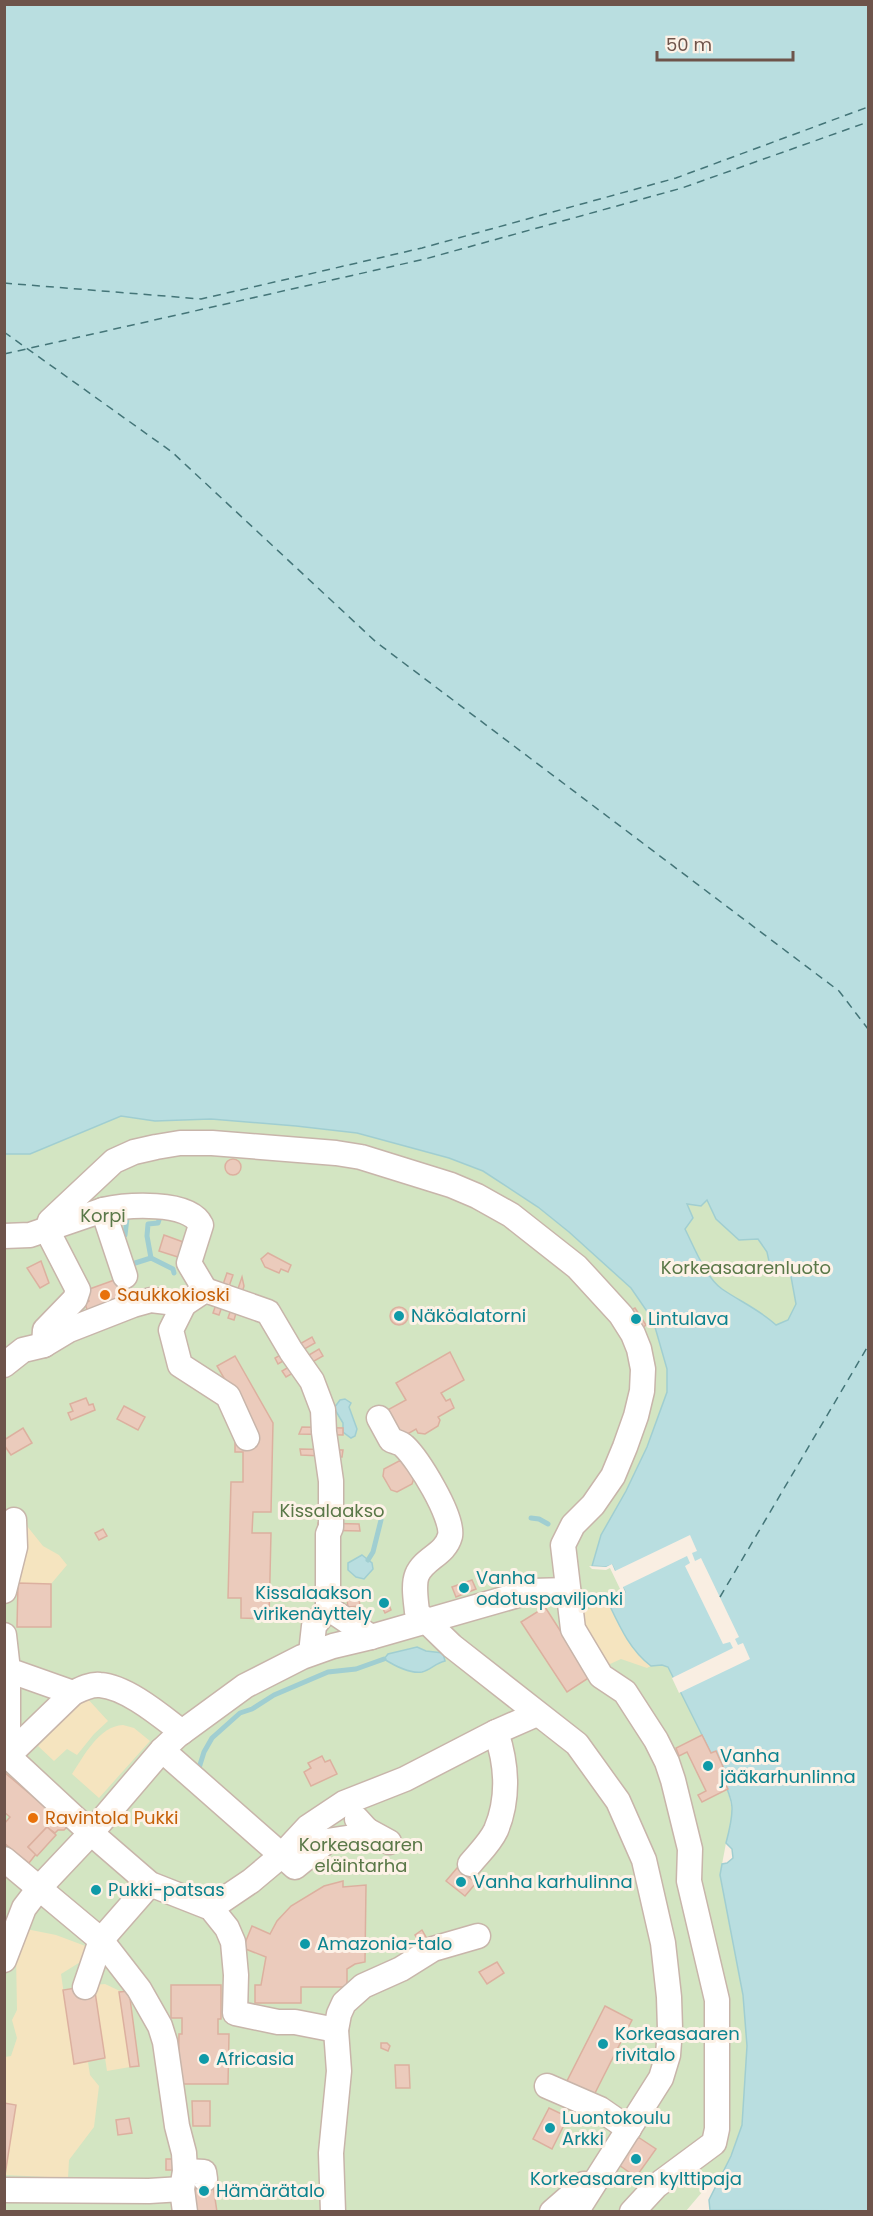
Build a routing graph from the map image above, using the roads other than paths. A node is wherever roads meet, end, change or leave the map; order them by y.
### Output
1 (103, 1210) junction
2 (47, 1230) junction
3 (4, 1236) edge
4 (125, 1276) dead end
5 (205, 1290) junction
6 (184, 1304) junction
7 (44, 1345) junction
8 (4, 1365) edge
9 (379, 1418) dead end
10 (247, 1438) dead end
11 (14, 1520) dead end
12 (568, 1590) junction
13 (4, 1591) edge
14 (328, 1608) junction
15 (426, 1620) junction
16 (4, 1635) edge
17 (371, 1637) junction
18 (311, 1653) junction
19 (6, 1671) edge
20 (73, 1693) junction
21 (537, 1714) junction
22 (182, 1732) junction
23 (496, 1732) junction
24 (162, 1750) junction
25 (7, 1756) edge
26 (344, 1803) junction
27 (367, 1830) junction
28 (91, 1833) junction
29 (389, 1842) dead end
30 (282, 1854) junction
31 (4, 1859) edge
32 (470, 1864) dead end
33 (150, 1884) junction
34 (39, 1887) junction
35 (211, 1908) junction
36 (478, 1936) dead end
37 (101, 1940) junction
38 (4, 1960) edge
39 (85, 1987) dead end
40 (336, 2030) junction
41 (547, 2086) dead end
42 (629, 2128) junction
43 (604, 2167) junction
44 (189, 2188) edge
45 (4, 2190) edge
46 (333, 2211) edge
47 (552, 2211) edge
48 (576, 2211) edge
49 (632, 2211) edge

1 - 2 lane
1 - 4 lane
1 - 5 lane
2 - 3 lane
2 - 7 lane
2 - 12 lane
5 - 6 lane
5 - 14 lane
6 - 7 lane
6 - 10 lane
7 - 8 lane
9 - 15 lane
11 - 13 lane
12 - 15 lane
12 - 49 lane
14 - 17 lane
14 - 18 lane
15 - 17 lane
15 - 21 lane
16 - 19 lane
17 - 18 lane
18 - 22 lane
19 - 20 lane
19 - 25 lane
20 - 22 lane
20 - 25 lane
21 - 23 lane
21 - 42 lane
22 - 24 lane
23 - 26 lane
23 - 32 lane
24 - 28 lane
24 - 30 lane
25 - 28 lane
26 - 27 lane
26 - 30 lane
27 - 29 lane
27 - 30 lane
28 - 33 lane
28 - 34 lane
30 - 35 lane
31 - 34 lane
33 - 35 lane
33 - 37 lane
34 - 37 lane
34 - 38 lane
35 - 40 lane
36 - 40 lane
37 - 39 lane
37 - 44 lane
40 - 46 lane
41 - 42 lane
42 - 43 lane
43 - 47 lane
43 - 48 lane
44 - 45 lane

